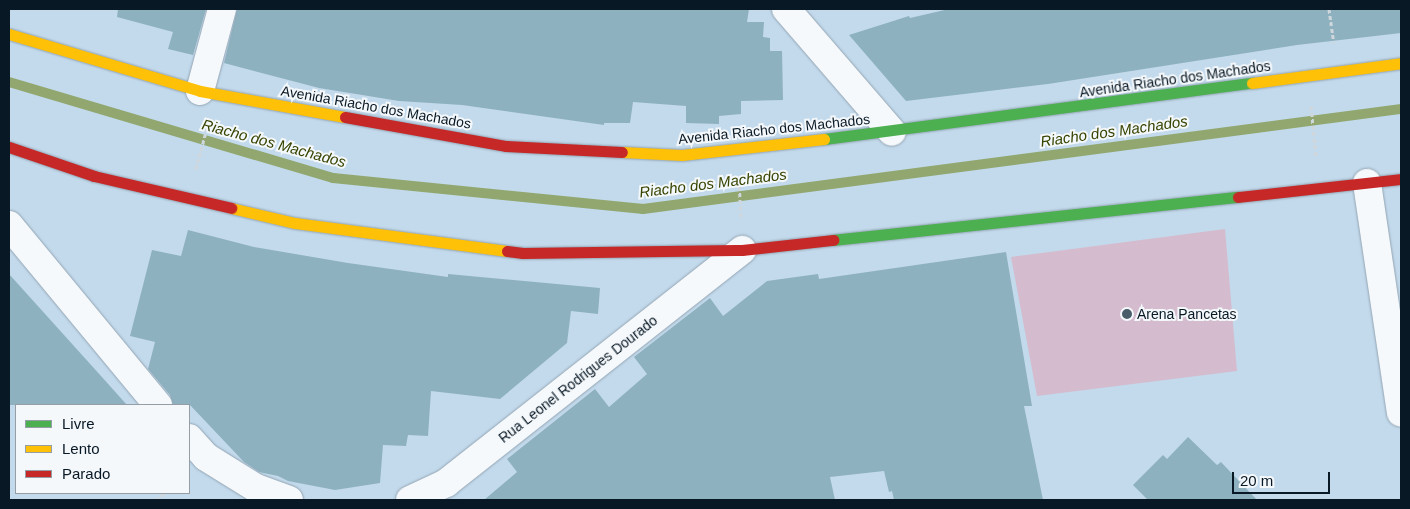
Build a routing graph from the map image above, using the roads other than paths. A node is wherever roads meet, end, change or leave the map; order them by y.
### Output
1 (222, 9) edge
2 (786, 9) edge
3 (9, 34) edge
4 (1401, 63) edge
5 (200, 91) junction
6 (892, 132) junction
7 (9, 147) edge
8 (1401, 179) edge
9 (1367, 183) junction
10 (9, 226) edge
11 (742, 237) junction
12 (157, 404) edge
13 (1401, 412) edge
14 (190, 439) edge
15 (290, 500) edge
16 (410, 500) edge

1 - 5 street
2 - 6 street
3 - 5 street, Avenida Riacho dos Machados
4 - 6 street, Avenida Riacho dos Machados
5 - 6 street, Avenida Riacho dos Machados
7 - 11 street
8 - 9 street
9 - 11 street
9 - 13 street
10 - 12 street
11 - 16 street, Rua Leonel Rodrigues Dourado
14 - 15 street

